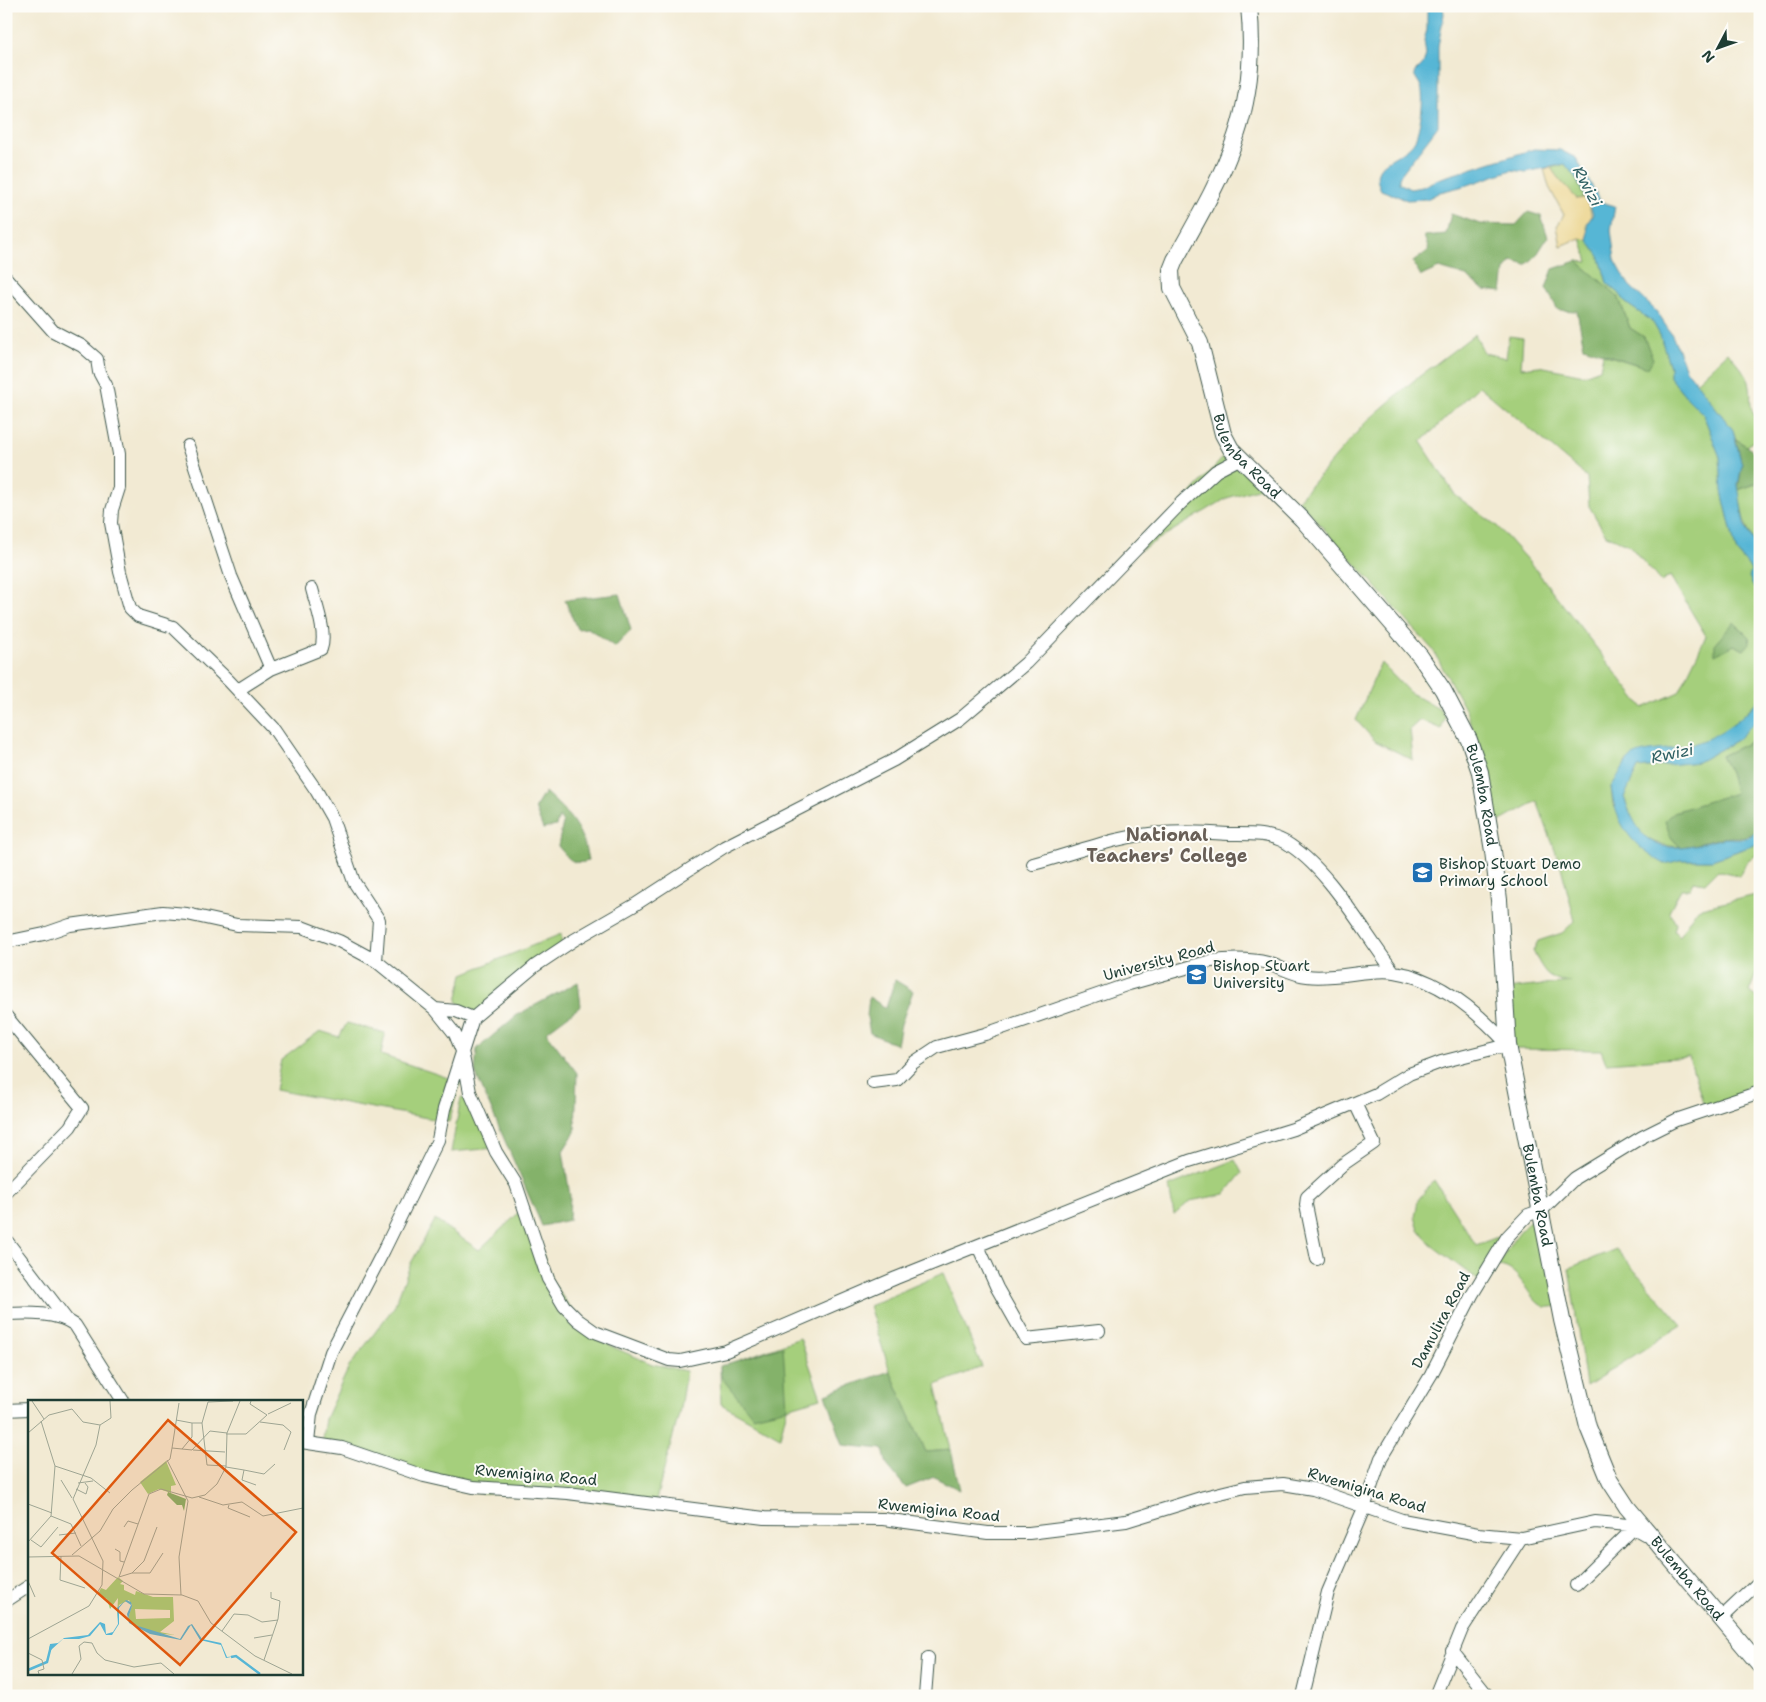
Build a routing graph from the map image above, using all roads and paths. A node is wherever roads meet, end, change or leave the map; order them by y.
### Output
1 (1249, 6) edge
2 (6, 278) edge
3 (188, 446) dead end
4 (1239, 459) junction
5 (312, 589) dead end
6 (271, 669) junction
7 (238, 690) junction
8 (1033, 864) dead end
9 (6, 942) edge
10 (376, 961) junction
11 (1394, 972) junction
12 (435, 1009) junction
13 (6, 1016) edge
14 (473, 1018) junction
15 (1508, 1046) junction
16 (462, 1051) junction
17 (873, 1083) dead end
18 (1760, 1092) edge
19 (1355, 1103) junction
20 (6, 1193) edge
21 (1542, 1210) junction
22 (6, 1240) edge
23 (978, 1246) junction
24 (1317, 1259) dead end
25 (6, 1314) edge
26 (67, 1320) junction
27 (1099, 1331) dead end
28 (122, 1400) edge
29 (6, 1410) edge
30 (28, 1410) edge
31 (305, 1442) edge
32 (1364, 1508) junction
33 (1635, 1527) junction
34 (1521, 1538) junction
35 (1652, 1540) junction
36 (1760, 1581) edge
37 (1576, 1584) dead end
38 (28, 1587) edge
39 (6, 1601) edge
40 (1721, 1618) junction
41 (1452, 1651) junction
42 (928, 1658) dead end
43 (1760, 1665) edge
44 (925, 1696) edge
45 (1302, 1696) edge
46 (1435, 1696) edge
47 (1488, 1696) edge

1 - 4 main road, Bulemba Road
2 - 7 street
3 - 6 street
4 - 14 street
4 - 15 main road, Bulemba Road
5 - 6 street
6 - 7 street
7 - 10 street
8 - 11 street
9 - 10 street
10 - 12 street
11 - 15 street, University Road
11 - 17 street, University Road
12 - 14 street
12 - 16 street
13 - 20 street
14 - 16 street
15 - 19 street
15 - 21 main road, Bulemba Road
16 - 23 street
16 - 31 street
18 - 21 street, Damulira Road
19 - 23 street
19 - 24 street
21 - 32 street, Damulira Road
21 - 35 main road, Bulemba Road
22 - 26 street
23 - 27 street
25 - 26 street
26 - 28 street
29 - 30 street
31 - 32 street, Rwemigina Road
32 - 34 street, Rwemigina Road
32 - 45 street, Damulira Road
33 - 34 street, Rwemigina Road
33 - 35 street
33 - 37 street
34 - 41 street
35 - 40 main road, Bulemba Road
36 - 40 street
38 - 39 street
40 - 43 main road, Bulemba Road
41 - 46 street
41 - 47 street
42 - 44 street

